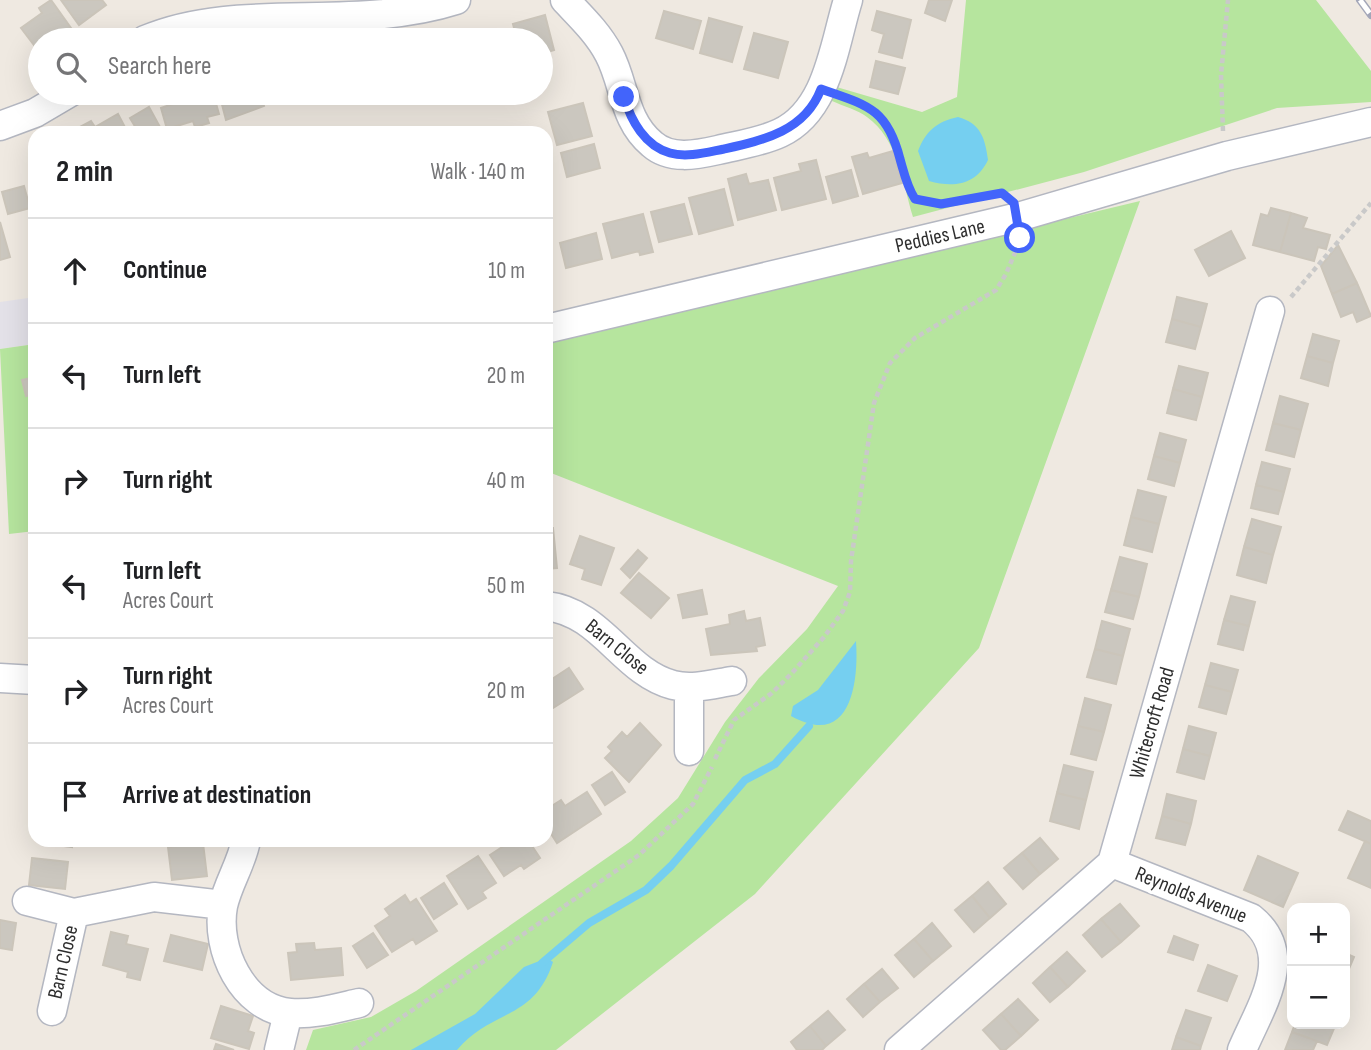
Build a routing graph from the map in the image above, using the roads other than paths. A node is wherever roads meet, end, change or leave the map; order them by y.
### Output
1 (456, 0) edge
2 (565, 0) edge
3 (848, 0) edge
4 (166, 28) edge
5 (49, 105) edge
6 (1371, 122) edge
7 (0, 126) edge
8 (1270, 311) road end
9 (553, 327) edge
10 (553, 608) edge
11 (0, 678) edge
12 (28, 680) edge
13 (732, 681) dead end
14 (689, 687) junction
15 (689, 751) dead end
16 (244, 847) edge
17 (1112, 863) junction
18 (27, 901) dead end
19 (223, 905) junction
20 (74, 913) junction
21 (359, 1003) dead end
22 (51, 1011) dead end
23 (288, 1013) junction
24 (279, 1050) edge
25 (899, 1050) edge
26 (1242, 1050) edge

1 - 4 street
2 - 3 street
5 - 7 street
6 - 9 street, Peddies Lane
8 - 17 street, Whitecroft Road
10 - 14 street, Barn Close
11 - 12 street
13 - 14 street, Barn Close
14 - 15 street
16 - 19 street
17 - 25 street
17 - 26 street, Reynolds Avenue
18 - 20 street, Barn Close
19 - 20 street, Barn Close
19 - 23 street
20 - 22 street, Barn Close
21 - 23 street
23 - 24 street

